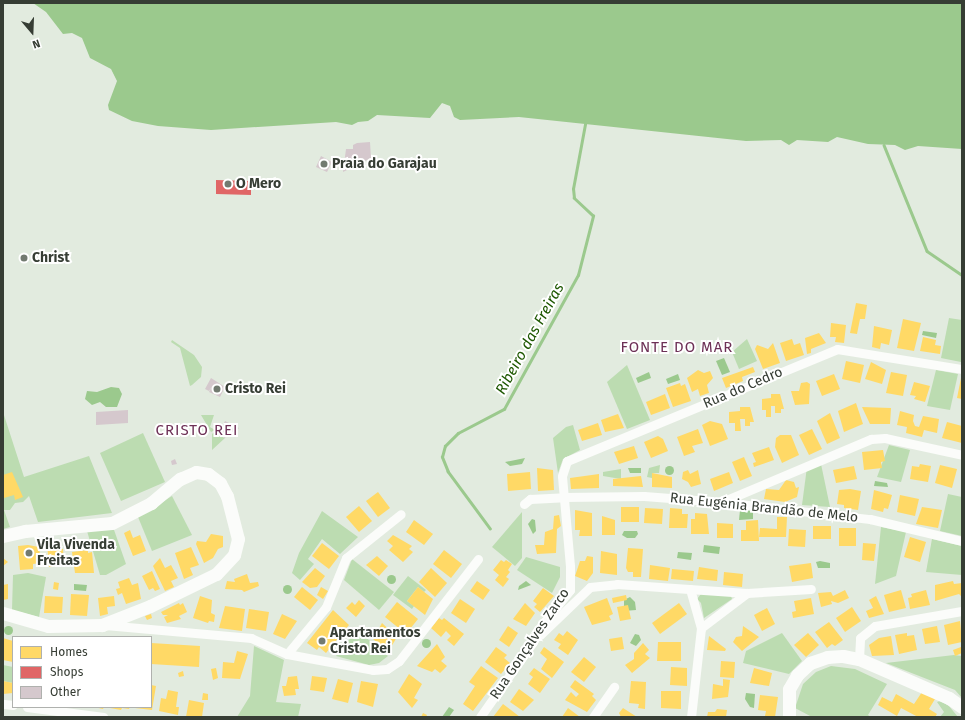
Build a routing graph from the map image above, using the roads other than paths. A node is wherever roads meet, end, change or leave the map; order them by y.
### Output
1 (962, 369) edge
2 (962, 455) edge
3 (564, 497) junction
4 (722, 502) junction
5 (524, 504) dead end
6 (401, 514) dead end
7 (3, 536) edge
8 (962, 541) edge
9 (478, 559) dead end
10 (690, 589) junction
11 (811, 589) dead end
12 (747, 593) junction
13 (962, 611) edge
14 (3, 613) edge
15 (102, 625) junction
16 (701, 628) junction
17 (533, 642) junction
18 (288, 654) junction
19 (859, 659) junction
20 (614, 687) dead end
21 (962, 707) edge
22 (36, 708) edge
23 (103, 717) edge
24 (480, 717) edge
25 (593, 717) edge
26 (691, 717) edge
27 (789, 717) edge

1 - 3 street, Rua do Cedro
2 - 4 street
3 - 4 street, Rua Eugénia Brandão de Melo
3 - 5 street, Rua Eugénia Brandão de Melo
3 - 17 street, Rua Gonçalves Zarco
4 - 8 street, Rua Eugénia Brandão de Melo
6 - 18 street
7 - 15 street
9 - 18 street
10 - 12 street
10 - 16 street
10 - 17 street
11 - 12 street
12 - 16 street
13 - 19 street
14 - 15 street
15 - 18 street
16 - 26 street
17 - 24 street, Rua Gonçalves Zarco
19 - 21 street
19 - 27 street
20 - 25 street
22 - 23 street

